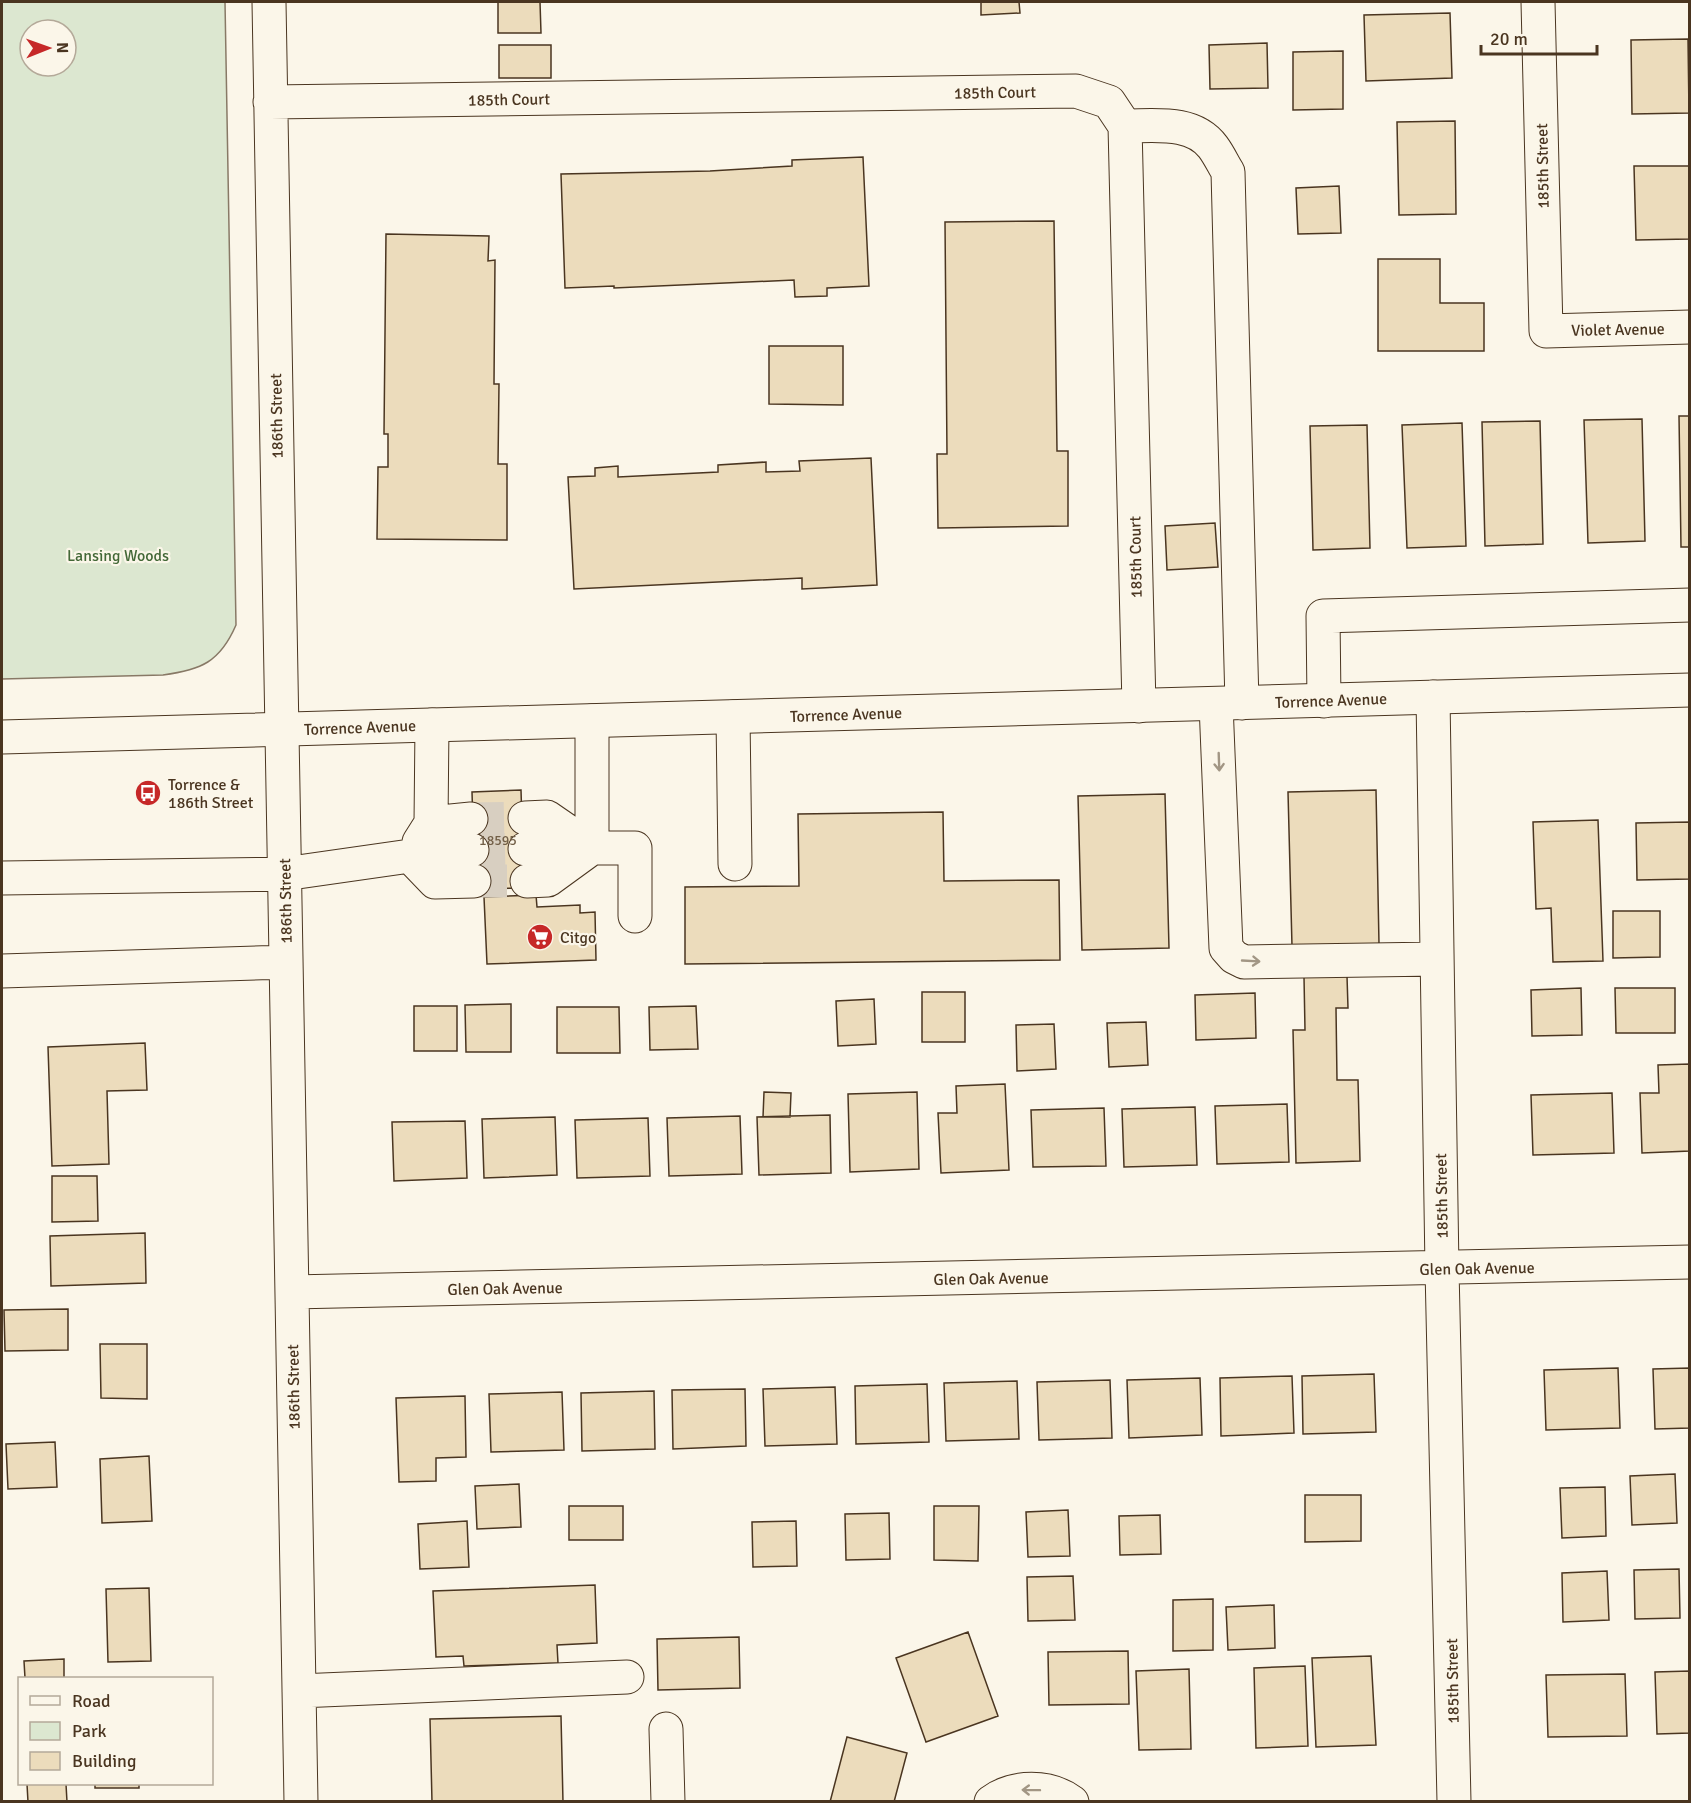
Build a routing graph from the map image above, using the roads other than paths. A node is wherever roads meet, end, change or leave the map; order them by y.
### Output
1 (268, 2) edge
2 (1538, 2) edge
3 (270, 102) junction
4 (1125, 126) junction
5 (1689, 327) edge
6 (1546, 331) joint
7 (1689, 606) edge
8 (1689, 690) edge
9 (1434, 698) junction
10 (1324, 701) junction
11 (1229, 703) junction
12 (1139, 706) junction
13 (733, 717) junction
14 (592, 721) junction
15 (432, 725) junction
16 (281, 730) junction
17 (2, 737) edge
18 (431, 823) junction
19 (525, 833) tunnel mouth
20 (592, 848) junction
21 (410, 856) junction
22 (735, 864) dead end
23 (284, 874) junction
24 (2, 878) edge
25 (527, 881) tunnel mouth
26 (635, 916) dead end
27 (1437, 959) junction
28 (286, 962) junction
29 (2, 971) edge
30 (1689, 1262) edge
31 (1442, 1269) junction
32 (292, 1292) junction
33 (627, 1677) dead end
34 (299, 1691) junction
35 (666, 1729) dead end
36 (301, 1802) edge
37 (668, 1802) edge
38 (991, 1802) edge
39 (1071, 1802) edge
40 (1454, 1802) edge

1 - 3 street, 186th Street
2 - 6 street, 185th Street
3 - 4 street, 185th Court
3 - 16 street, 186th Street
4 - 11 street
4 - 12 street, 185th Court
5 - 6 street, Violet Avenue
7 - 10 street
8 - 9 street, Torrence Avenue
9 - 10 street, Torrence Avenue
9 - 27 street, 185th Street
10 - 11 street, Torrence Avenue
11 - 12 street, Torrence Avenue
11 -> 27 street
12 - 13 street, Torrence Avenue
13 - 14 street, Torrence Avenue
13 - 22 street
14 - 15 street, Torrence Avenue
14 - 20 street
15 - 16 street, Torrence Avenue
15 - 18 street
16 - 17 street, Torrence Avenue
16 - 23 street, 186th Street
18 - 21 street
18 - 21 street
19 - 20 street
20 - 25 street
20 - 26 street
21 - 23 street
23 - 24 street
23 - 28 street, 186th Street
27 - 31 street, 185th Street
28 - 29 street
28 - 32 street, 186th Street
30 - 31 street, Glen Oak Avenue
31 - 32 street, Glen Oak Avenue
31 - 40 street, 185th Street
32 - 34 street, 186th Street
33 - 34 street
34 - 36 street, 186th Street
35 - 37 street
39 -> 38 street

